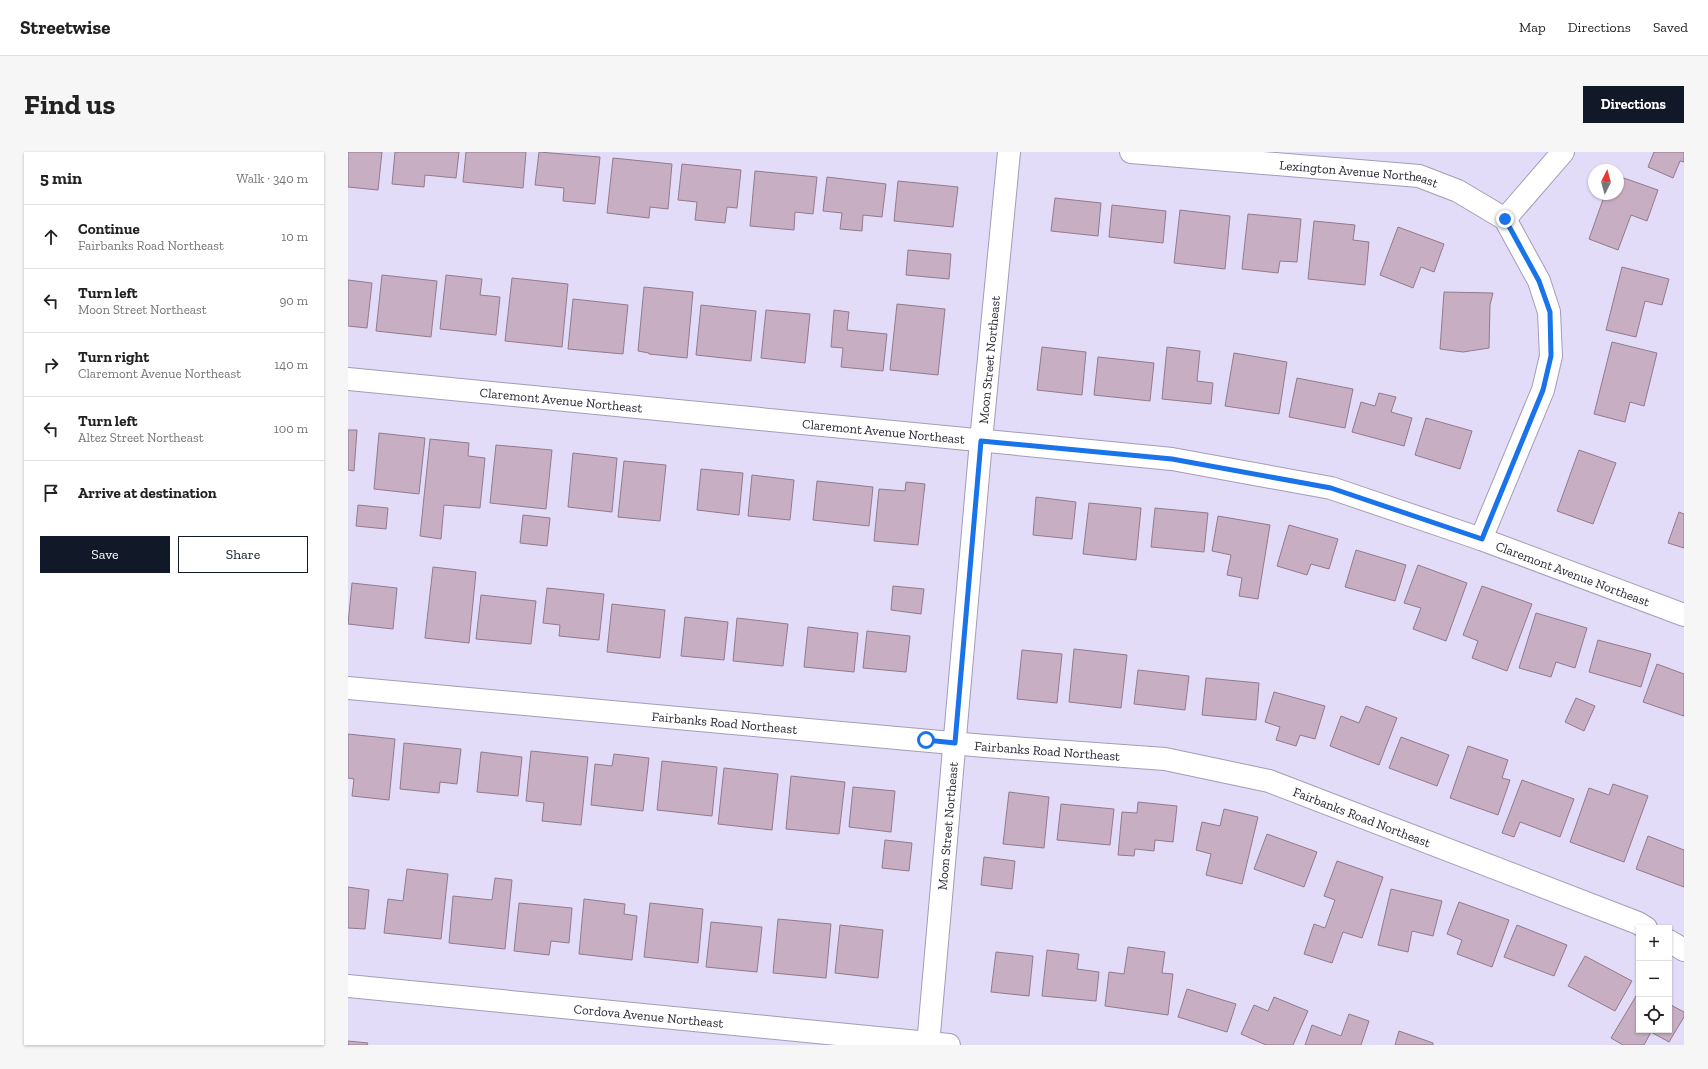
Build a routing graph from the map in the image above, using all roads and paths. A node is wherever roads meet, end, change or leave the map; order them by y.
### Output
1 (1009, 152) edge
2 (1131, 152) edge
3 (1564, 152) edge
4 (1505, 219) junction
5 (348, 379) edge
6 (981, 441) junction
7 (1482, 539) junction
8 (1684, 615) edge
9 (348, 688) edge
10 (955, 743) junction
11 (1640, 925) edge
12 (1672, 943) edge
13 (1684, 950) edge
14 (348, 986) edge
15 (928, 1044) edge
16 (949, 1045) edge

1 - 6 street, Moon Street Northeast
2 - 4 street, Lexington Avenue Northeast
3 - 4 street
4 - 7 street
5 - 6 street, Claremont Avenue Northeast
6 - 7 street, Claremont Avenue Northeast
6 - 10 street, Moon Street Northeast
7 - 8 street, Claremont Avenue Northeast
9 - 10 street, Fairbanks Road Northeast
10 - 11 street, Fairbanks Road Northeast
10 - 15 street, Moon Street Northeast
12 - 13 street
14 - 15 street, Cordova Avenue Northeast
15 - 16 street, Cordova Avenue Northeast

